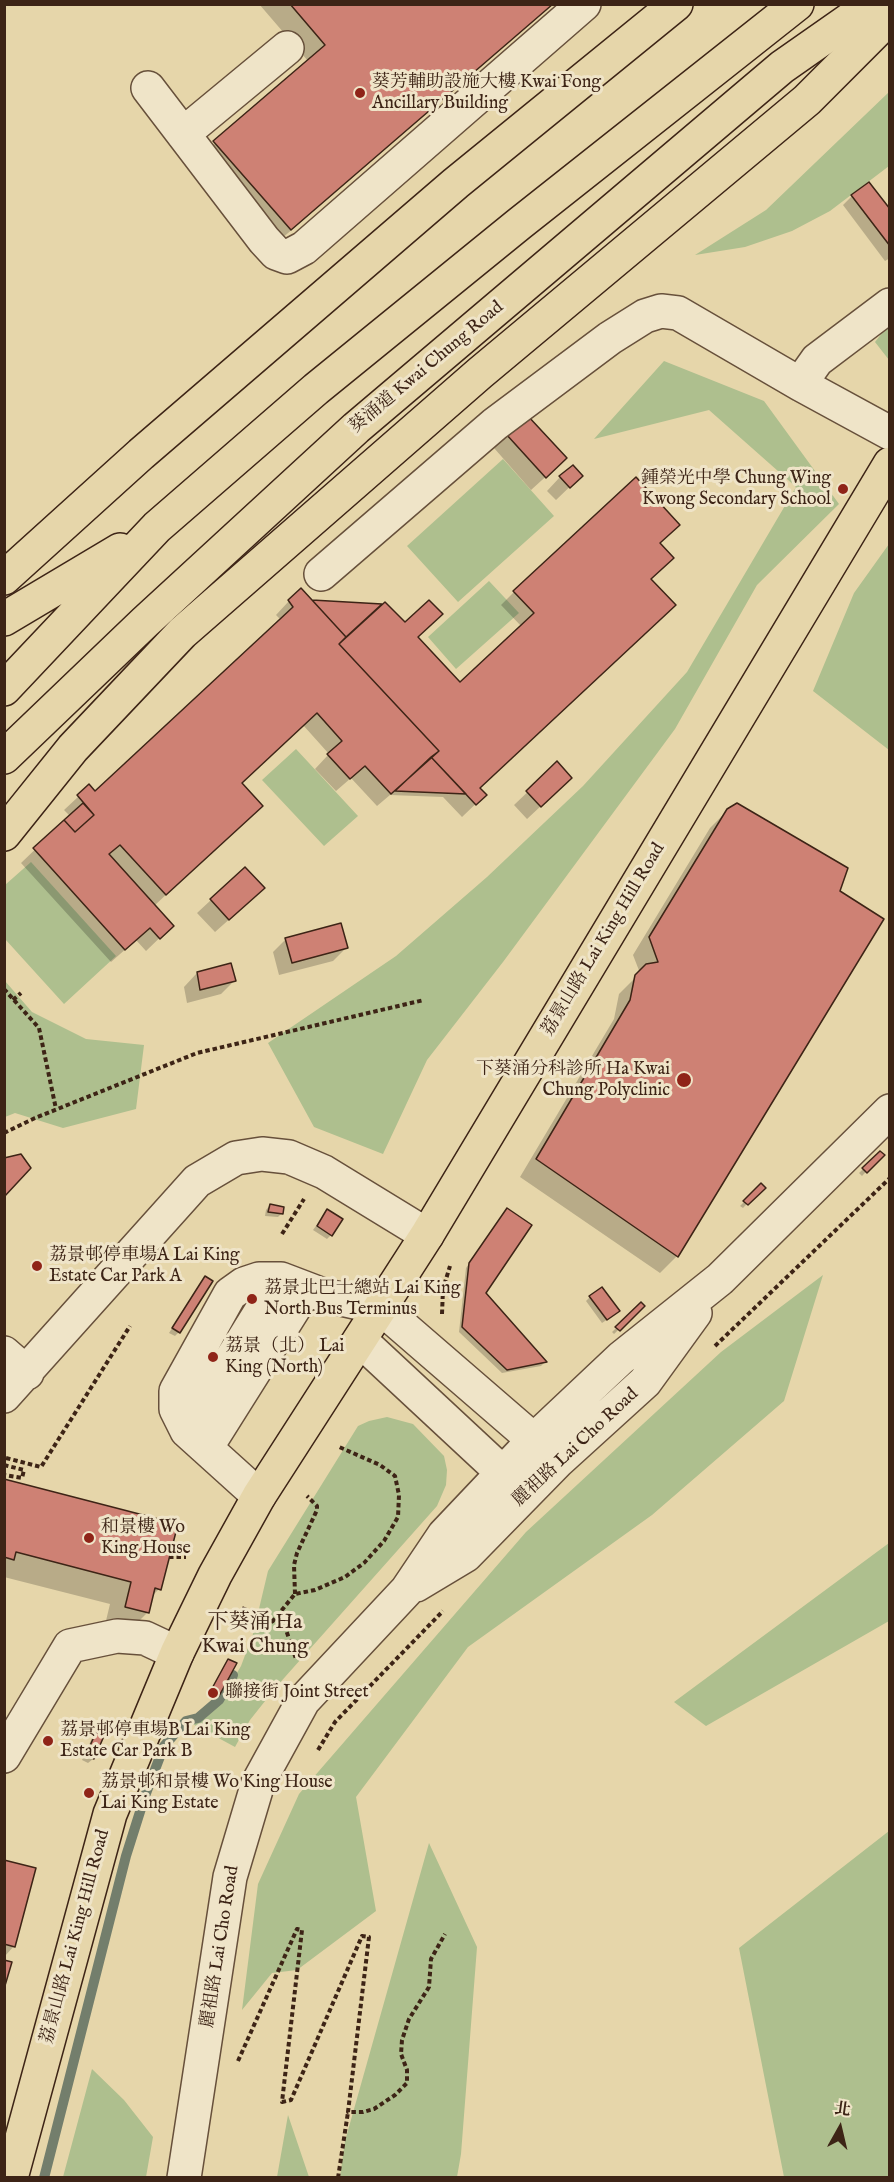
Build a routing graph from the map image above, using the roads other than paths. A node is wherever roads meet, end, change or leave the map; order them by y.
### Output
1 (585, 4) edge
2 (676, 4) edge
3 (797, 4) edge
4 (872, 4) edge
5 (890, 17) edge
6 (287, 48) dead end
7 (148, 88) dead end
8 (183, 134) junction
9 (890, 305) edge
10 (800, 384) junction
11 (890, 433) edge
12 (890, 464) edge
13 (158, 528) junction
14 (321, 574) dead end
15 (4, 578) edge
16 (4, 619) edge
17 (4, 689) edge
18 (4, 757) edge
19 (4, 834) edge
20 (890, 1111) edge
21 (427, 1235) junction
22 (293, 1284) junction
23 (381, 1308) junction
24 (360, 1340) junction
25 (16, 1363) edge
26 (4, 1396) edge
27 (197, 1440) junction
28 (546, 1450) junction
29 (514, 1483) junction
30 (259, 1496) junction
31 (177, 1653) junction
32 (4, 1756) edge
33 (10, 2178) edge
34 (184, 2178) edge

1 - 8 street
2 - 15 main road
3 - 13 main road
4 - 18 main road, 葵涌道 Kwai Chung Road
5 - 19 main road
6 - 8 street
7 - 8 street
9 - 10 street
10 - 11 street
10 - 14 street
12 - 21 main road, 荔景山路 Lai King Hill Road
13 - 16 main road
13 - 17 main road
20 - 28 street, 麗祖路 Lai Cho Road
21 - 23 main road, 荔景山路 Lai King Hill Road
21 - 25 street
22 - 23 street
22 - 27 street
22 - 27 street
23 - 24 main road, 荔景山路 Lai King Hill Road
23 - 28 street
24 - 29 street
24 - 30 main road, 荔景山路 Lai King Hill Road
25 - 26 street
27 - 30 street
28 - 29 street, 麗祖路 Lai Cho Road
29 - 34 street, 麗祖路 Lai Cho Road
30 - 31 main road, 荔景山路 Lai King Hill Road
31 - 32 street
31 - 33 main road, 荔景山路 Lai King Hill Road

